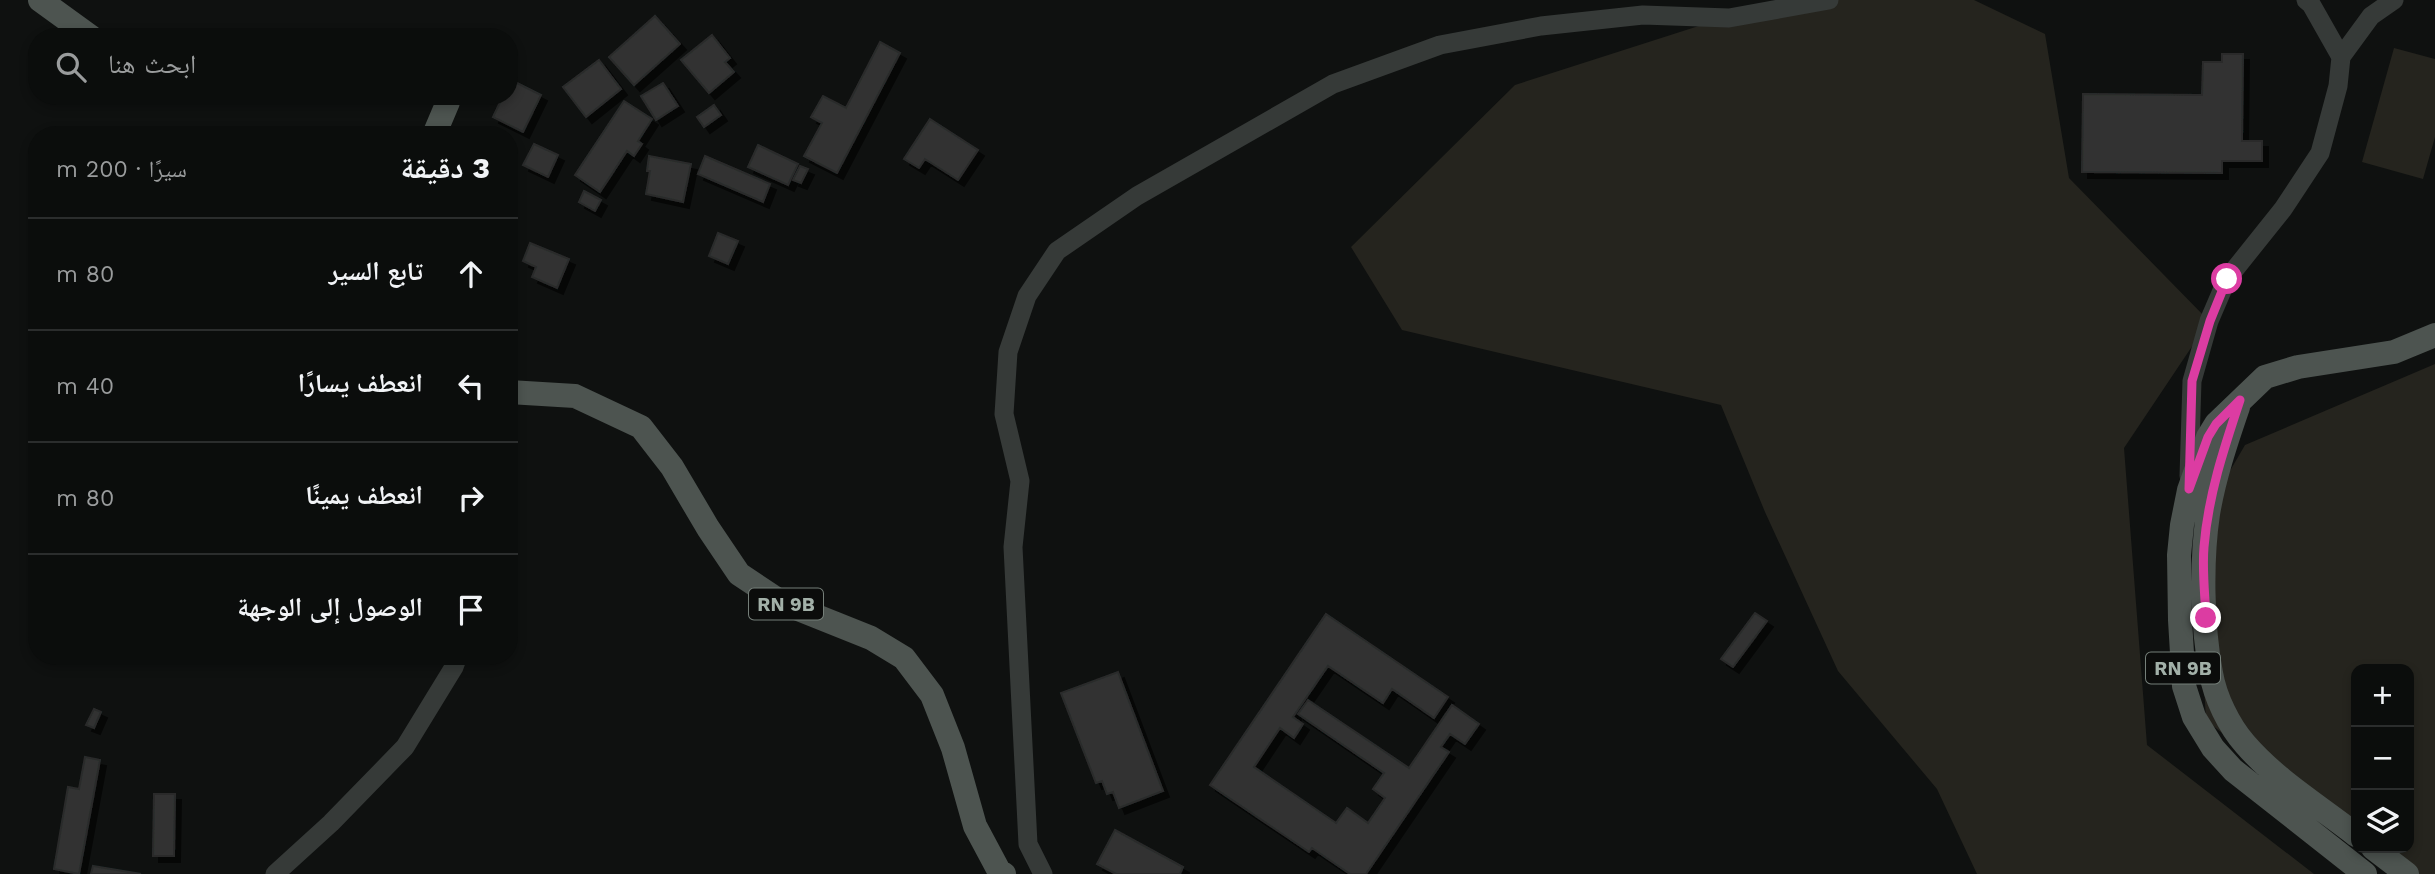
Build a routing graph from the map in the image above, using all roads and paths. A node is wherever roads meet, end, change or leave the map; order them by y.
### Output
1 (40, 0) edge
2 (1829, 0) edge
3 (2306, 0) edge
4 (2394, 0) edge
5 (78, 28) edge
6 (2341, 57) junction
7 (447, 105) edge
8 (438, 126) edge
9 (2435, 335) edge
10 (518, 393) edge
11 (2240, 400) junction
12 (2189, 489) junction
13 (455, 665) edge
14 (2351, 831) edge
15 (2380, 853) edge
16 (275, 874) edge
17 (1004, 874) edge
18 (1043, 874) edge
19 (2365, 874) edge
20 (2407, 874) edge

1 - 5 main road
2 - 18 street
3 - 6 street
4 - 6 street
6 - 12 street
7 - 8 main road
9 - 11 main road, RN 9B
10 - 17 main road, RN 9B
11 - 12 main road, RN 9B
11 - 14 main road, RN 9B
12 - 19 main road, RN 9B
13 - 16 street
15 - 20 main road

